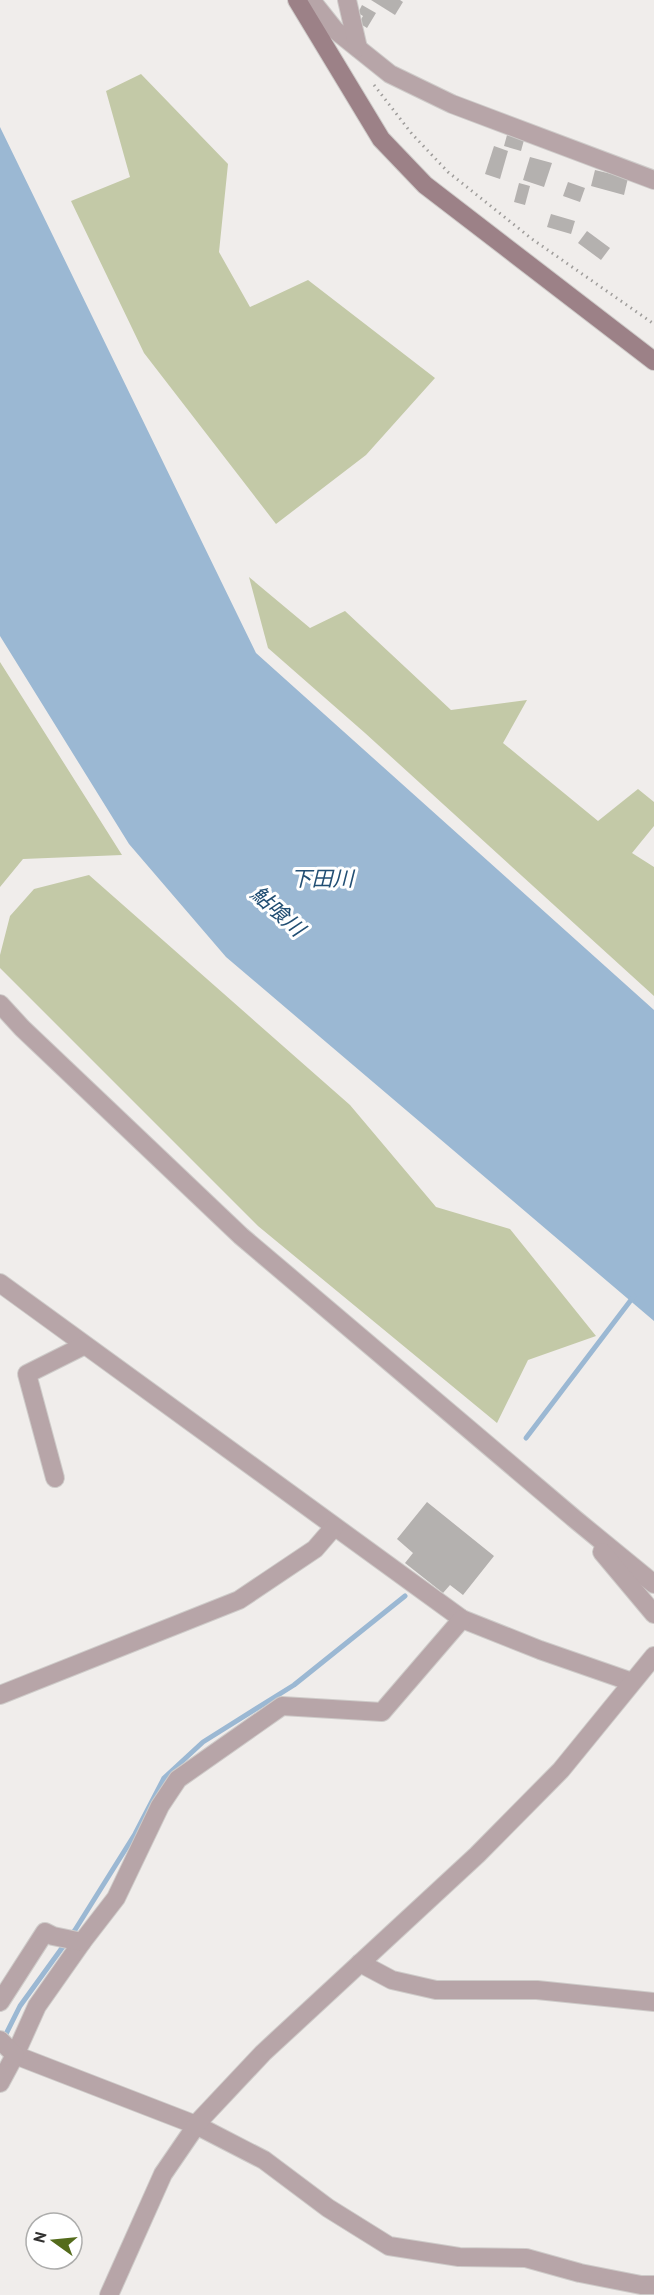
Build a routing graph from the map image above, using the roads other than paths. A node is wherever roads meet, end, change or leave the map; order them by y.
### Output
1 (297, 0) edge
2 (311, 0) edge
3 (330, 0) edge
4 (347, 0) edge
5 (335, 30) junction
6 (358, 48) junction
7 (654, 180) edge
8 (654, 361) edge
9 (0, 1004) edge
10 (0, 1283) edge
11 (83, 1346) junction
12 (55, 1478) dead end
13 (576, 1520) junction
14 (334, 1527) junction
15 (654, 1584) edge
16 (654, 1614) edge
17 (462, 1619) junction
18 (654, 1656) edge
19 (632, 1682) junction
20 (0, 1695) edge
21 (79, 1941) junction
22 (360, 1963) junction
23 (0, 2002) edge
24 (654, 2002) edge
25 (8, 2048) edge
26 (0, 2083) edge
27 (196, 2125) junction
28 (654, 2285) edge
29 (109, 2295) edge

1 - 8 street
2 - 5 street
3 - 5 street
4 - 6 street
5 - 6 street
6 - 7 street
9 - 13 street
10 - 11 street
11 - 12 street
11 - 14 street
13 - 15 street
13 - 16 street
14 - 17 street
14 - 20 street
17 - 19 street
17 - 21 street
18 - 19 street
19 - 22 street
21 - 23 street
21 - 25 street
22 - 24 street
22 - 27 street
25 - 26 street
25 - 27 street
27 - 28 street
27 - 29 street

